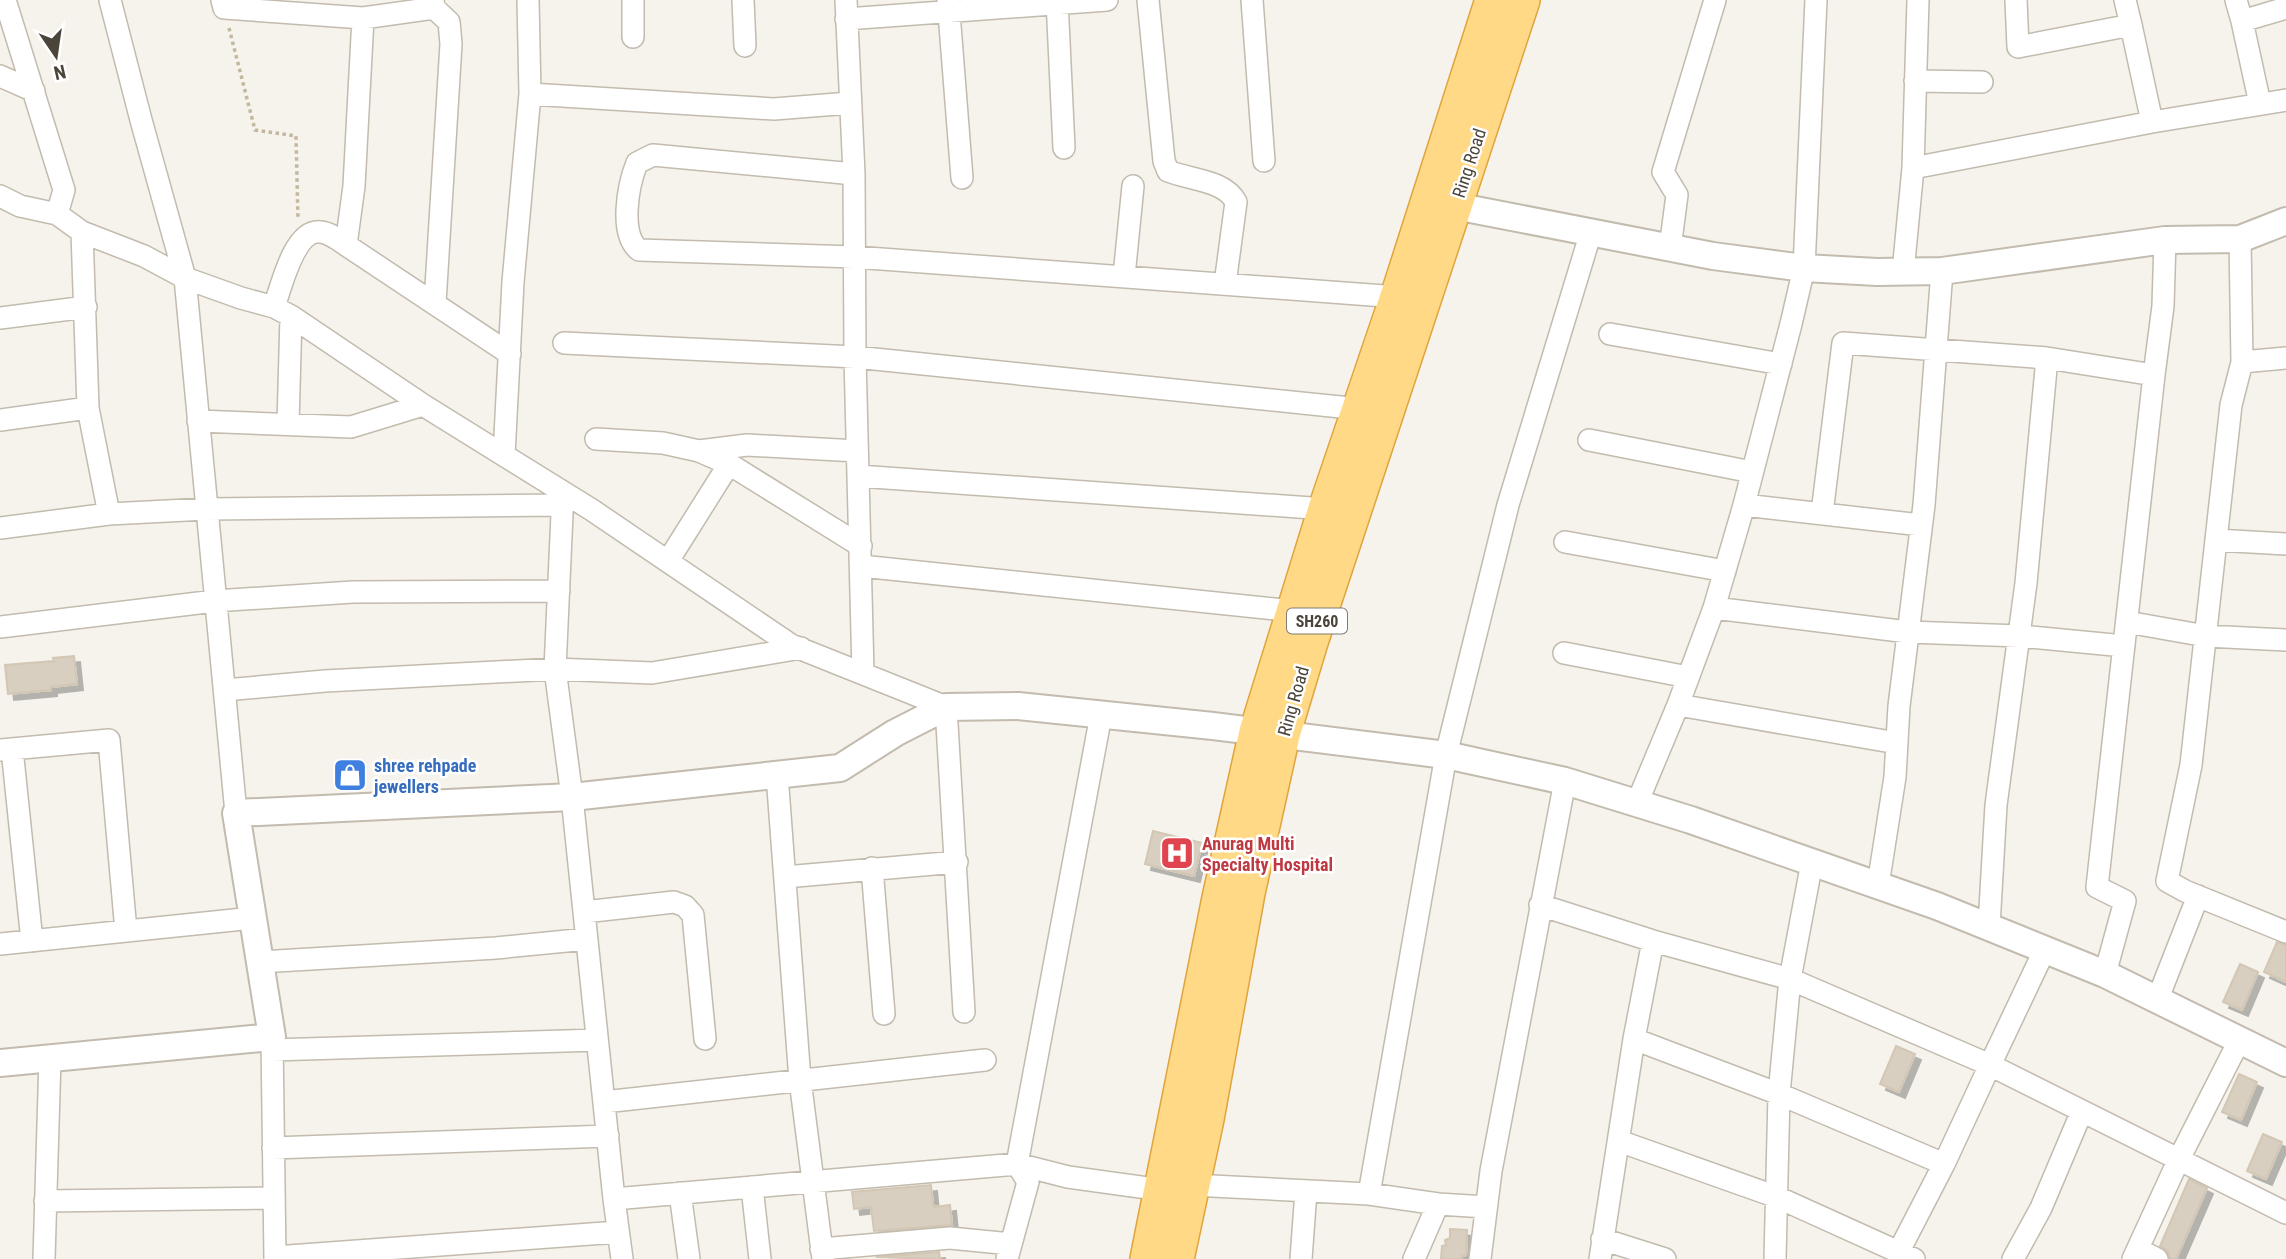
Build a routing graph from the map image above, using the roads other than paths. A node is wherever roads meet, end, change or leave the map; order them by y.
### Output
1 (5, 0) edge
2 (110, 0) edge
3 (528, 0) edge
4 (633, 0) edge
5 (743, 0) edge
6 (1107, 0) edge
7 (1148, 0) edge
8 (1252, 0) edge
9 (1493, 0) edge
10 (1522, 0) edge
11 (1715, 0) edge
12 (1816, 0) edge
13 (1918, 0) edge
14 (2016, 0) edge
15 (2125, 0) edge
16 (2236, 0) edge
17 (1057, 2) edge
18 (223, 4) edge
19 (434, 4) edge
20 (948, 6) edge
21 (328, 8) edge
22 (2286, 8) edge
23 (846, 9) edge
24 (363, 18) junction
25 (2242, 21) junction
26 (2131, 26) junction
27 (633, 37) dead end
28 (745, 46) dead end
29 (0, 76) edge
30 (1915, 81) junction
31 (1982, 82) dead end
32 (34, 91) junction
33 (530, 94) junction
34 (2286, 100) edge
35 (850, 103) junction
36 (2260, 104) junction
37 (2152, 122) junction
38 (1064, 148) dead end
39 (1264, 161) dead end
40 (1913, 168) junction
41 (854, 174) junction
42 (962, 178) dead end
43 (1133, 186) dead end
44 (0, 196) edge
45 (20, 206) junction
46 (1455, 206) junction
47 (57, 214) junction
48 (0, 215) edge
49 (2286, 221) edge
50 (82, 232) junction
51 (1591, 232) junction
52 (2240, 239) junction
53 (2165, 240) junction
54 (346, 244) junction
55 (1670, 248) junction
56 (854, 257) junction
57 (1804, 268) junction
58 (1942, 271) junction
59 (1903, 272) junction
60 (1124, 276) junction
61 (186, 278) junction
62 (1225, 284) junction
63 (1398, 297) junction
64 (435, 303) junction
65 (86, 307) junction
66 (282, 312) junction
67 (0, 318) edge
68 (1610, 334) dead end
69 (565, 343) dead end
70 (1936, 350) junction
71 (510, 354) junction
72 (855, 357) junction
73 (2286, 358) edge
74 (2047, 359) junction
75 (2242, 362) junction
76 (1781, 364) junction
77 (2154, 375) junction
78 (423, 405) junction
79 (88, 408) junction
80 (1360, 409) junction
81 (0, 420) edge
82 (198, 421) junction
83 (288, 424) junction
84 (596, 439) dead end
85 (1589, 440) dead end
86 (699, 451) junction
87 (857, 451) junction
88 (504, 455) junction
89 (729, 464) junction
90 (1752, 472) junction
91 (859, 476) junction
92 (563, 498) junction
93 (1744, 505) junction
94 (206, 509) junction
95 (1326, 509) junction
96 (1822, 513) junction
97 (110, 514) junction
98 (1921, 525) junction
99 (0, 528) edge
100 (2216, 540) junction
101 (1565, 542) dead end
102 (2286, 544) edge
103 (861, 556) junction
104 (668, 561) junction
105 (1725, 571) junction
106 (559, 591) junction
107 (215, 601) junction
108 (1714, 608) junction
109 (1294, 611) junction
110 (2127, 622) junction
111 (0, 627) edge
112 (1908, 632) junction
113 (2020, 636) junction
114 (2206, 636) junction
115 (2286, 640) edge
116 (2124, 646) junction
117 (801, 648) junction
118 (1564, 653) dead end
119 (555, 669) junction
120 (863, 674) junction
121 (1688, 677) junction
122 (225, 690) junction
123 (1678, 705) junction
124 (946, 707) junction
125 (1101, 715) junction
126 (1270, 733) junction
127 (1897, 743) junction
128 (6, 749) edge
129 (1446, 755) junction
130 (777, 775) junction
131 (1565, 781) junction
132 (572, 797) junction
133 (1637, 803) junction
134 (236, 813) junction
135 (957, 862) junction
136 (1812, 862) junction
137 (872, 869) junction
138 (785, 877) junction
139 (1878, 885) junction
140 (2198, 897) junction
141 (1540, 905) junction
142 (584, 912) junction
143 (253, 918) junction
144 (1989, 926) junction
145 (126, 931) junction
146 (2286, 932) edge
147 (587, 939) junction
148 (32, 941) junction
149 (1653, 941) junction
150 (0, 944) edge
151 (2045, 949) junction
152 (260, 962) junction
153 (2105, 974) junction
154 (1790, 979) junction
155 (2158, 998) junction
156 (964, 1012) dead end
157 (884, 1014) dead end
158 (705, 1039) dead end
159 (1634, 1039) junction
160 (2240, 1039) junction
161 (597, 1041) junction
162 (272, 1044) junction
163 (50, 1058) junction
164 (985, 1060) dead end
165 (0, 1063) edge
166 (2286, 1063) edge
167 (1990, 1065) junction
168 (800, 1080) junction
169 (1779, 1094) junction
170 (604, 1102) junction
171 (2082, 1111) junction
172 (608, 1136) junction
173 (1619, 1141) junction
174 (274, 1148) junction
175 (2179, 1159) junction
176 (1017, 1164) junction
177 (1944, 1164) junction
178 (813, 1182) junction
179 (752, 1187) junction
180 (1177, 1188) junction
181 (1306, 1191) junction
182 (680, 1193) junction
183 (1369, 1194) junction
184 (1777, 1197) junction
185 (274, 1198) junction
186 (614, 1199) junction
187 (46, 1201) junction
188 (1437, 1204) junction
189 (1486, 1207) junction
190 (2286, 1213) edge
191 (618, 1232) junction
192 (1601, 1249) edge
193 (1009, 1251) edge
194 (822, 1254) edge
195 (2135, 1254) edge
196 (1906, 1255) edge
197 (275, 1258) edge
198 (44, 1259) edge
199 (622, 1259) edge
200 (689, 1259) edge
201 (760, 1259) edge
202 (1148, 1259) edge
203 (1176, 1259) edge
204 (1301, 1259) edge
205 (1414, 1259) edge
206 (1480, 1259) edge
207 (1665, 1259) edge
208 (1774, 1259) edge
209 (2013, 1259) edge
210 (2157, 1259) edge

1 - 32 street
2 - 61 street
3 - 33 street
4 - 27 street
5 - 28 street
6 - 17 street
7 - 62 street
8 - 39 street
9 - 63 highway, Ring Road / SH260
10 - 46 highway, Ring Road / SH260
11 - 55 street
12 - 57 street
13 - 30 street
14 - 26 street
15 - 26 street
16 - 25 street
17 - 20 street
17 - 38 street
18 - 21 street
19 - 24 street
19 - 64 street
20 - 23 street
20 - 42 street
21 - 24 street
22 - 25 street
23 - 35 street
24 - 54 street
25 - 36 street
26 - 37 street
29 - 32 street
30 - 31 street
30 - 40 street
32 - 47 street
33 - 35 street
33 - 71 street
34 - 36 street
35 - 41 street
36 - 37 street
37 - 40 street
40 - 59 street
41 - 56 street
41 - 56 street
43 - 60 street
44 - 45 street
45 - 47 street
45 - 48 street
46 - 51 street
46 - 126 highway, Ring Road / SH260
47 - 50 street
49 - 52 street
50 - 61 street
50 - 65 street
51 - 55 street
51 - 129 street
52 - 53 street
52 - 75 street
53 - 58 street
53 - 77 street
54 - 64 street
54 - 66 street
55 - 57 street
56 - 60 street
56 - 72 street
57 - 59 street
57 - 76 street
58 - 59 street
58 - 70 street
60 - 62 street
61 - 66 street
61 - 82 street
62 - 63 street
63 - 80 highway, Ring Road / SH260
64 - 71 street
65 - 67 street
65 - 79 street
66 - 78 street
66 - 83 street
68 - 76 street
69 - 72 street
70 - 74 street
70 - 96 street
70 - 98 street
71 - 88 street
72 - 80 street
72 - 87 street
73 - 75 street
74 - 77 street
74 - 113 street
75 - 100 street
76 - 90 street
77 - 110 street
78 - 83 street
78 - 88 street
79 - 81 street
79 - 97 street
80 - 95 highway, Ring Road / SH260
82 - 83 street
82 - 94 street
84 - 86 street
85 - 90 street
86 - 87 street
86 - 89 street
87 - 91 street
88 - 92 street
89 - 103 street
89 - 104 street
90 - 93 street
91 - 95 street
91 - 103 street
92 - 94 street
92 - 104 street
92 - 106 street
93 - 96 street
93 - 105 street
94 - 97 street
94 - 107 street
95 - 109 highway, Ring Road / SH260
96 - 98 street
97 - 99 street
98 - 112 street
100 - 102 street
100 - 114 street
101 - 105 street
103 - 109 street
103 - 120 street
104 - 117 street
105 - 108 street
106 - 107 street
106 - 119 street
107 - 111 street
107 - 122 street
108 - 112 street
108 - 121 street
109 - 126 highway, Ring Road / SH260
110 - 114 street
110 - 116 street
112 - 113 street
112 - 127 street
113 - 116 street
113 - 144 street
114 - 115 street
114 - 140 street
116 - 153 street
117 - 119 street
117 - 120 street
118 - 121 street
119 - 122 street
119 - 132 street
120 - 124 street
121 - 123 street
122 - 134 street
123 - 127 street
123 - 133 street
124 - 125 street
124 - 130 street
124 - 135 street
125 - 126 street
125 - 176 street
126 - 129 street
126 - 180 highway, Ring Road / SH260
127 - 139 street
128 - 145 street
128 - 148 street
129 - 131 street
129 - 183 street
130 - 132 street
130 - 138 street
131 - 133 street
131 - 141 street
132 - 134 street
132 - 142 street
133 - 136 street
134 - 143 street
135 - 137 street
135 - 156 street
136 - 139 street
136 - 154 street
137 - 138 street
137 - 157 street
138 - 168 street
139 - 144 street
140 - 146 street
140 - 155 street
141 - 149 street
141 - 189 street
142 - 147 street
142 - 158 street
143 - 145 street
143 - 152 street
144 - 151 street
145 - 148 street
147 - 152 street
147 - 161 street
148 - 150 street
149 - 154 street
149 - 159 street
151 - 153 street
151 - 167 street
152 - 162 street
153 - 155 street
154 - 167 street
154 - 169 street
155 - 160 street
159 - 169 street
159 - 173 street
160 - 166 street
160 - 175 street
161 - 162 street
161 - 170 street
162 - 163 street
162 - 174 street
163 - 165 street
163 - 187 street
164 - 168 street
167 - 171 street
167 - 177 street
168 - 170 street
168 - 178 street
169 - 177 street
169 - 184 street
170 - 172 street
171 - 175 street
171 - 209 street
172 - 174 street
172 - 186 street
173 - 184 street
173 - 192 street
174 - 185 street
175 - 190 street
175 - 195 street
176 - 178 street
176 - 180 street
176 - 193 street
177 - 196 street
178 - 179 street
178 - 194 street
179 - 182 street
179 - 201 street
180 - 181 street
180 - 202 highway, Ring Road / SH260
180 - 203 highway, Ring Road / SH260
181 - 183 street
181 - 204 street
182 - 186 street
182 - 200 street
183 - 188 street
184 - 196 street
184 - 208 street
185 - 187 street
185 - 197 street
186 - 191 street
187 - 198 street
188 - 189 street
188 - 205 street
189 - 206 street
191 - 197 street
191 - 199 street
192 - 207 street
193 - 194 street
195 - 210 street

